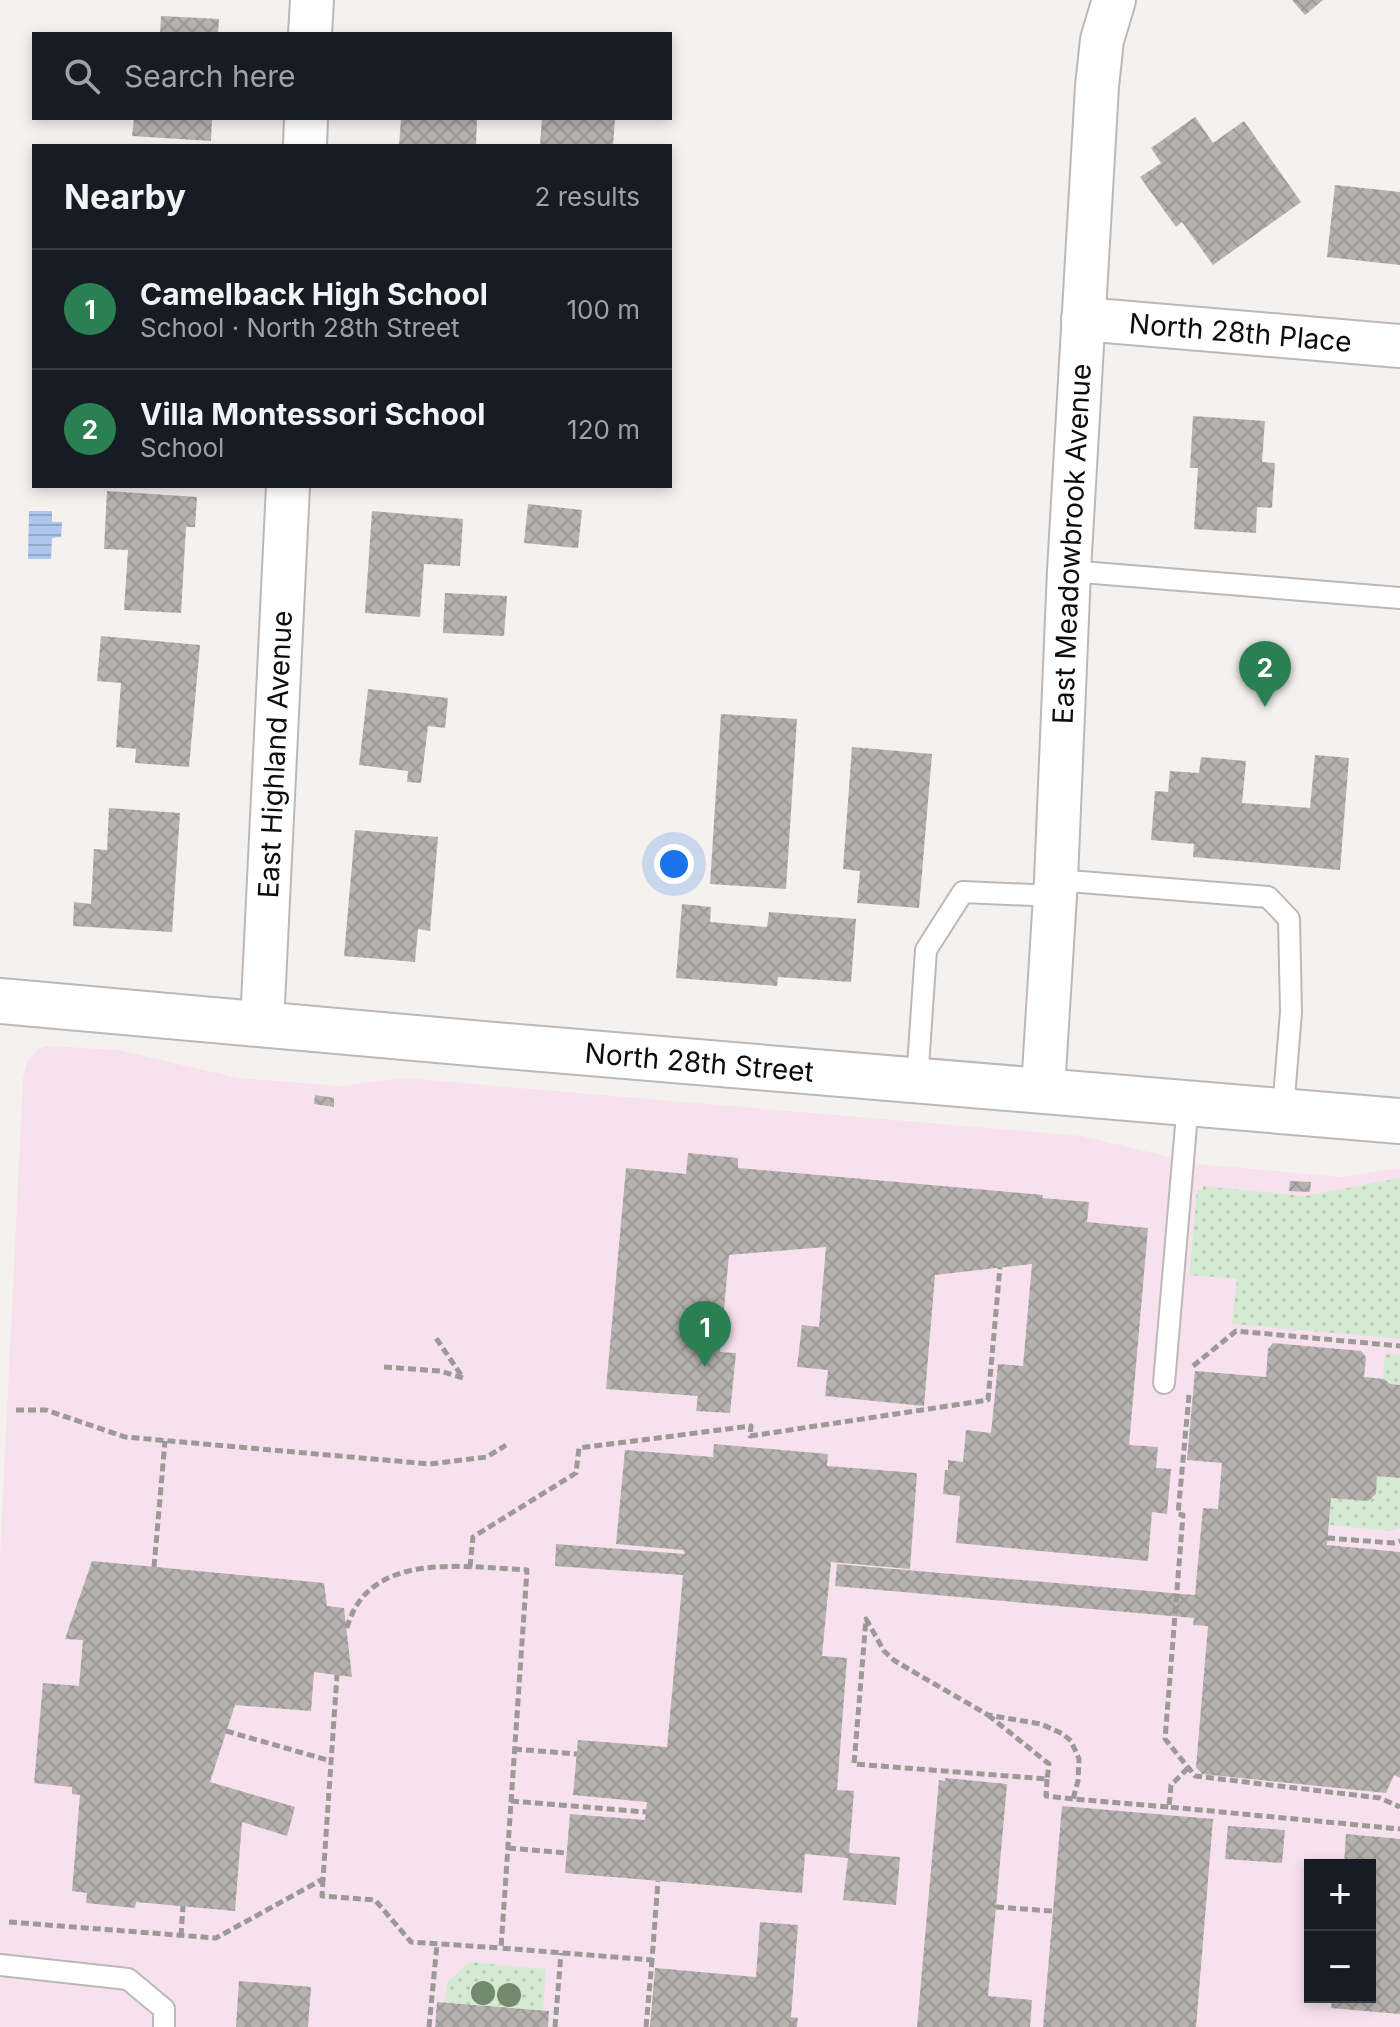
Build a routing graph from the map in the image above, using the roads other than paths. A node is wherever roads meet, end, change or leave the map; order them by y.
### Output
1 (312, 0) edge
2 (1114, 0) edge
3 (310, 32) edge
4 (306, 120) edge
5 (305, 144) edge
6 (1083, 319) junction
7 (1400, 346) edge
8 (288, 488) edge
9 (1069, 571) junction
10 (1400, 598) edge
11 (1055, 888) junction
12 (0, 1001) edge
13 (262, 1024) junction
14 (917, 1081) junction
15 (1043, 1089) junction
16 (1188, 1102) junction
17 (1283, 1110) junction
18 (1400, 1121) edge
19 (1164, 1383) dead end
20 (0, 1965) edge
21 (164, 2027) edge

1 - 3 street
2 - 6 street, East Meadowbrook Avenue
4 - 5 street
6 - 7 street, North 28th Place
6 - 9 street, East Meadowbrook Avenue
8 - 13 street, East Highland Avenue
9 - 10 lane
9 - 11 street, East Meadowbrook Avenue
11 - 14 lane
11 - 15 street, East Meadowbrook Avenue
11 - 17 lane
12 - 13 street, North 28th Street
13 - 14 street, North 28th Street
14 - 15 street, North 28th Street
15 - 16 street, North 28th Street
16 - 17 street, North 28th Street
16 - 19 lane
17 - 18 street, North 28th Street
20 - 21 lane

